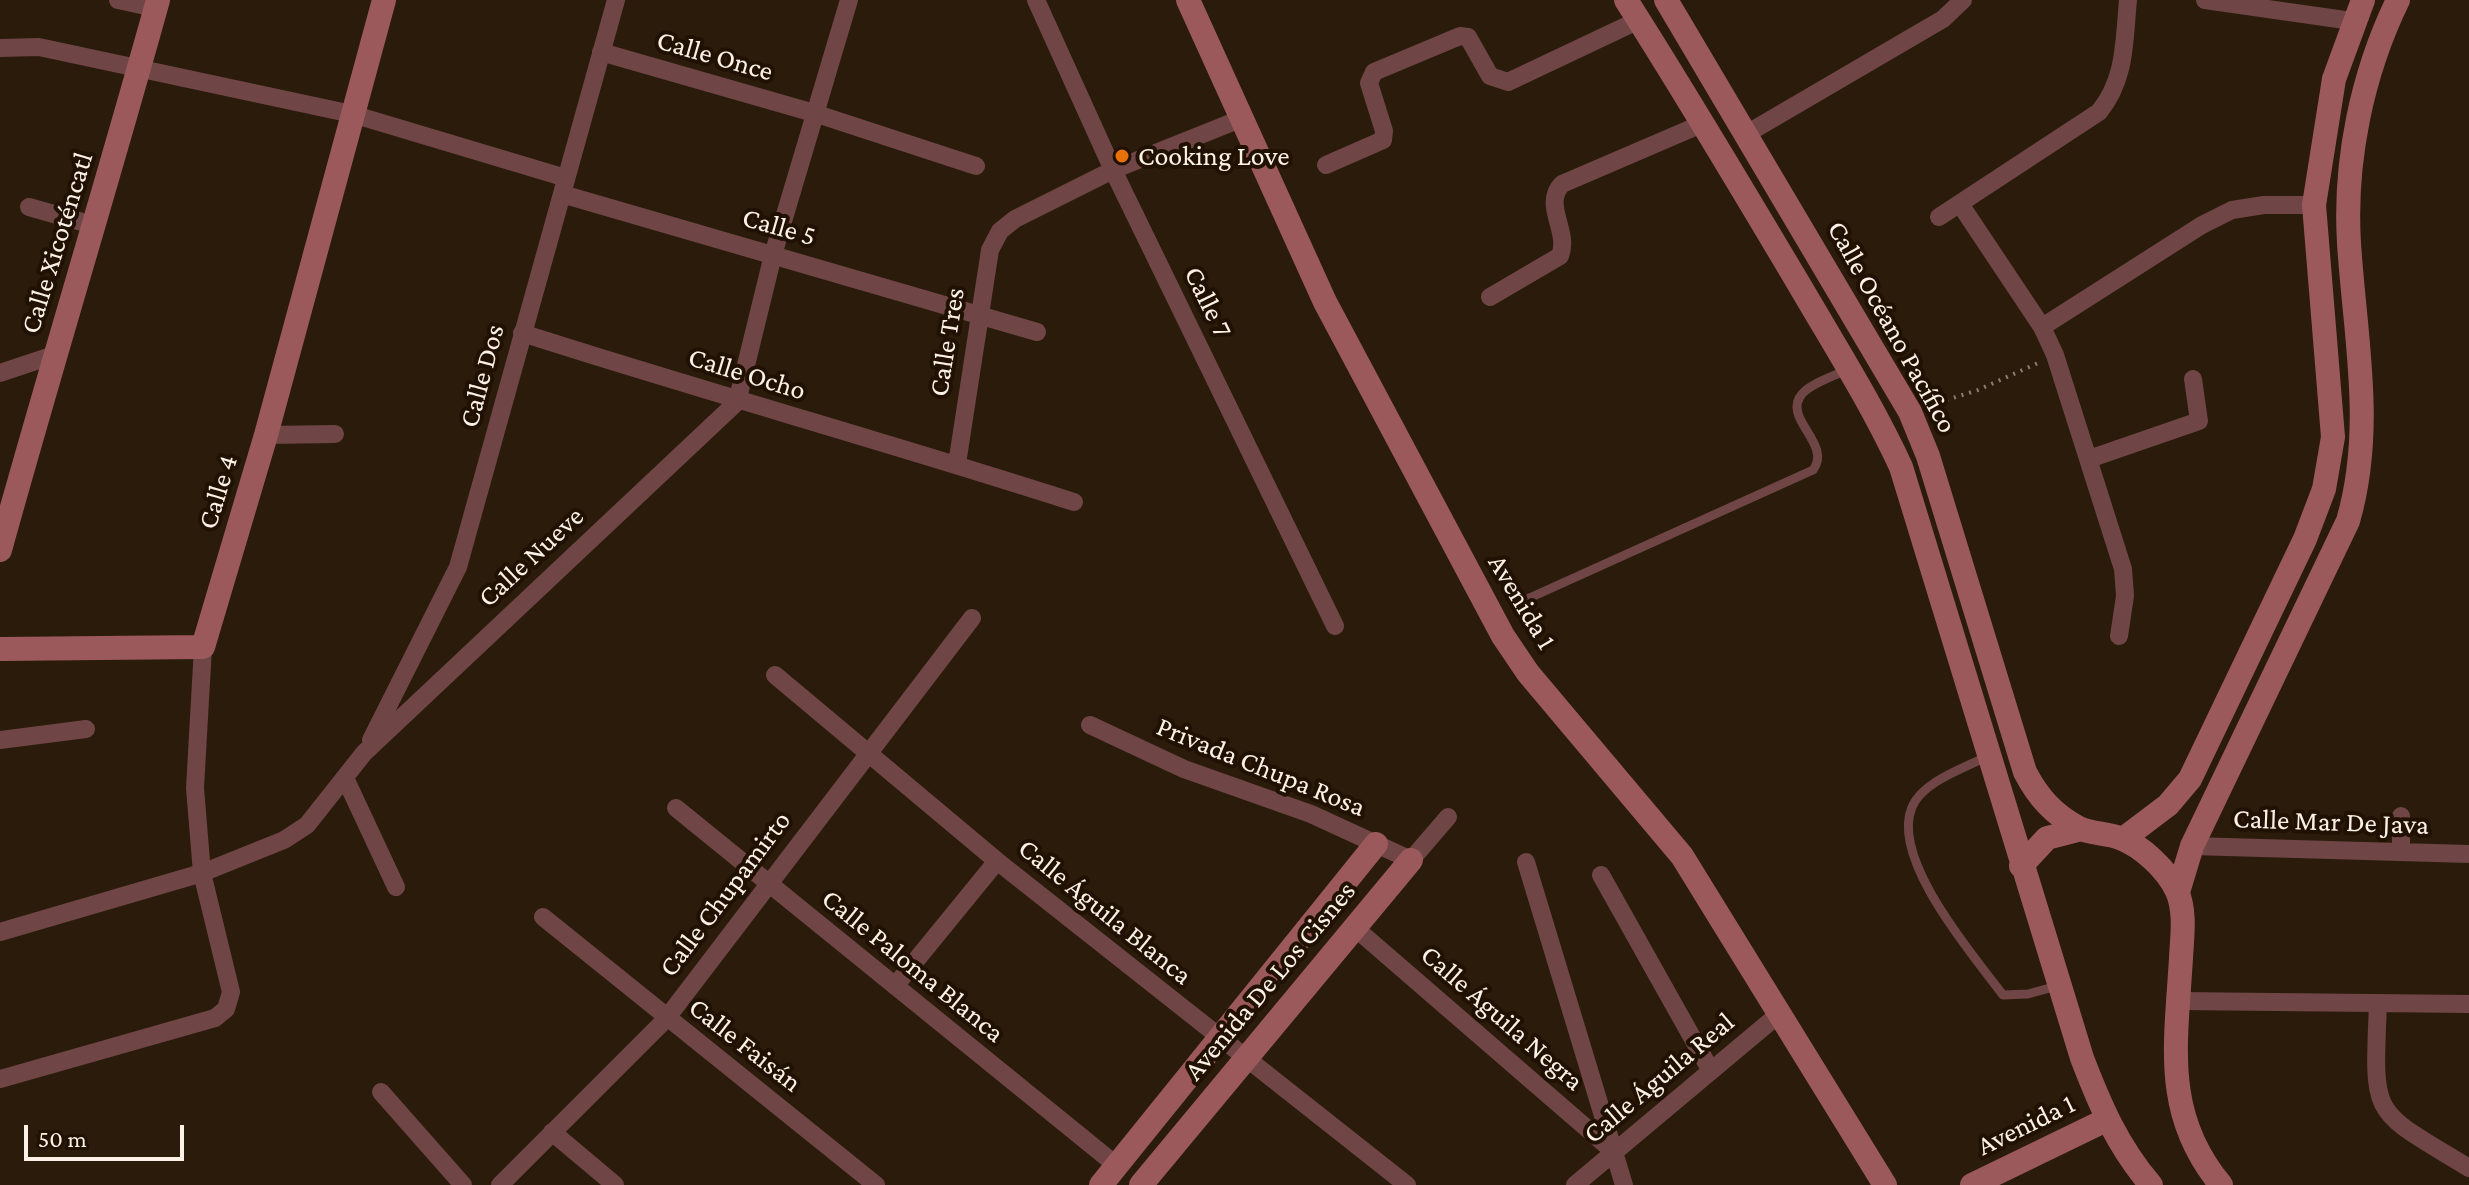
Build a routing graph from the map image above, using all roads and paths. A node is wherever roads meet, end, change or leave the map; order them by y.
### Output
1 (118, 0) edge
2 (384, 0) edge
3 (616, 0) edge
4 (849, 0) edge
5 (1036, 0) edge
6 (1188, 0) edge
7 (1963, 0) edge
8 (2128, 0) edge
9 (2205, 0) edge
10 (2398, 0) edge
11 (1672, 2) edge
12 (156, 4) edge
13 (1632, 10) edge
14 (2358, 10) edge
15 (0, 48) edge
16 (601, 52) junction
17 (139, 67) junction
18 (2363, 94) junction
19 (814, 113) junction
20 (352, 114) junction
21 (1243, 118) junction
22 (1704, 123) junction
23 (1748, 133) junction
24 (1326, 165) dead end
25 (976, 166) dead end
26 (1113, 170) junction
27 (564, 186) junction
28 (1960, 204) junction
29 (2314, 205) junction
30 (29, 207) dead end
31 (1939, 217) dead end
32 (96, 226) junction
33 (773, 255) junction
34 (1844, 295) junction
35 (1490, 297) dead end
36 (1815, 311) junction
37 (979, 314) junction
38 (2042, 327) junction
39 (1037, 332) dead end
40 (522, 333) junction
41 (54, 355) junction
42 (2055, 355) junction
43 (1849, 369) junction
44 (0, 373) edge
45 (2193, 379) dead end
46 (737, 402) junction
47 (1910, 412) junction
48 (335, 434) dead end
49 (266, 435) junction
50 (2089, 459) junction
51 (957, 464) junction
52 (1074, 502) dead end
53 (0, 550) edge
54 (1525, 600) dead end
55 (972, 618) dead end
56 (1335, 626) dead end
57 (2119, 636) dead end
58 (203, 647) junction
59 (0, 649) edge
60 (775, 675) dead end
61 (1090, 725) dead end
62 (86, 729) dead end
63 (0, 740) edge
64 (364, 753) junction
65 (867, 753) junction
66 (1988, 756) junction
67 (346, 780) junction
68 (676, 808) dead end
69 (2401, 816) dead end
70 (1448, 817) dead end
71 (2082, 829) junction
72 (2123, 839) junction
73 (1376, 844) junction
74 (2192, 846) junction
75 (2401, 852) junction
76 (2469, 854) edge
77 (1411, 860) junction
78 (997, 861) junction
79 (1526, 862) dead end
80 (2021, 866) junction
81 (202, 873) junction
82 (1601, 875) dead end
83 (767, 885) junction
84 (396, 887) dead end
85 (2178, 892) junction
86 (543, 917) dead end
87 (1354, 927) junction
88 (0, 932) edge
89 (2058, 985) junction
90 (895, 986) junction
91 (2178, 1001) junction
92 (2378, 1004) junction
93 (2469, 1004) edge
94 (1779, 1014) junction
95 (666, 1019) junction
96 (1218, 1038) junction
97 (1244, 1058) junction
98 (1711, 1071) junction
99 (0, 1079) edge
100 (381, 1092) dead end
101 (2106, 1120) junction
102 (552, 1132) junction
103 (1613, 1151) junction
104 (1116, 1165) junction
105 (2469, 1168) edge
106 (463, 1185) edge
107 (500, 1185) edge
108 (615, 1185) edge
109 (876, 1185) edge
110 (1101, 1185) edge
111 (1141, 1185) edge
112 (1407, 1185) edge
113 (1575, 1185) edge
114 (1624, 1185) edge
115 (1885, 1185) edge
116 (1972, 1185) edge
117 (2151, 1185) edge
118 (2221, 1185) edge

1 - 12 street
2 - 20 street, Calle 4
3 - 16 street, Calle Dos
4 - 19 street
5 - 26 street, Calle 7
6 - 21 street, Avenida 1
7 - 23 street
8 - 28 street
9 - 14 street
10 - 18 street
11 - 23 street, Calle Océano Pacífico
12 - 17 street, Calle Xicoténcatl
13 - 22 street, Calle Océano Pacífico
13 - 24 street
14 - 29 street
15 - 17 street
16 - 19 street, Calle Once
16 - 27 street, Calle Dos
17 - 20 street
17 - 32 street, Calle Xicoténcatl
18 - 29 street
18 - 74 street
19 - 25 street, Calle Once
19 - 33 street
20 - 27 street
20 - 49 street, Calle 4
21 - 26 street
21 - 94 street, Avenida 1
22 - 35 street
22 - 36 street, Calle Océano Pacífico
23 - 34 street, Calle Océano Pacífico
26 - 37 street, Calle Tres
26 - 56 street, Calle 7
27 - 33 street, Calle 5
27 - 40 street, Calle Dos
28 - 31 street
28 - 38 street
29 - 38 street
29 - 72 street
30 - 32 street
32 - 41 street, Calle Xicoténcatl
33 - 37 street, Calle 5
33 - 46 street
34 - 36 street
34 - 47 street, Calle Océano Pacífico
36 - 43 street, Calle Océano Pacífico
37 - 39 street, Calle 5
37 - 51 street, Calle Tres
38 - 42 street
40 - 46 street, Calle Ocho
40 - 64 street, Calle Dos
41 - 44 street
41 - 53 street, Calle Xicoténcatl
42 - 47 path
42 - 50 street
43 - 54 lane
43 - 66 street, Calle Océano Pacífico
45 - 50 street
46 - 51 street, Calle Ocho
46 - 64 street, Calle Nueve
47 - 71 street, Calle Océano Pacífico
48 - 49 street
49 - 58 street, Calle 4
50 - 57 street
51 - 52 street, Calle Ocho
55 - 65 street, Calle Chupamirto
58 - 59 street
58 - 81 street, Calle 4
60 - 65 street, Calle Águila Blanca
61 - 73 street, Privada Chupa Rosa
62 - 63 street
64 - 67 street, Calle Nueve
65 - 78 street, Calle Águila Blanca
65 - 83 street, Calle Chupamirto
66 - 80 street, Calle Océano Pacífico
66 - 89 lane
67 - 81 street, Calle Nueve
67 - 84 street
68 - 83 street, Calle Paloma Blanca
69 - 75 street
70 - 77 street, Avenida De Los Cisnes
71 - 72 street, Calle Océano Pacífico
71 - 80 street
72 - 85 street, Calle Océano Pacífico
73 - 77 street, Privada Chupa Rosa
73 - 96 street, Avenida De Los Cisnes
74 - 75 street, Calle Mar De Java
74 - 85 street
75 - 76 street, Calle Mar De Java
77 - 87 street, Avenida De Los Cisnes
78 - 90 street
78 - 96 street, Calle Águila Blanca
79 - 103 street, Calle Águila Negra
80 - 89 street, Calle Océano Pacífico
81 - 88 street, Calle Nueve
81 - 99 street, Calle 4
82 - 98 street
83 - 90 street, Calle Paloma Blanca
83 - 95 street, Calle Chupamirto
85 - 91 street
86 - 95 street, Calle Faisán
87 - 97 street, Avenida De Los Cisnes
87 - 103 street, Calle Águila Negra
89 - 101 street, Calle Océano Pacífico
90 - 104 street, Calle Paloma Blanca
91 - 92 street
91 - 118 street
92 - 93 street
92 - 105 street
94 - 98 street, Calle Águila Real
94 - 115 street, Avenida 1
95 - 102 street, Calle Chupamirto
95 - 109 street, Calle Faisán
96 - 97 street, Calle Águila Blanca
96 - 104 street, Avenida De Los Cisnes
97 - 111 street, Avenida De Los Cisnes
97 - 112 street, Calle Águila Blanca
98 - 103 street, Calle Águila Real
100 - 106 street
101 - 116 street, Avenida 1
101 - 117 street, Calle Océano Pacífico
102 - 107 street, Calle Chupamirto
102 - 108 street
103 - 113 street, Calle Águila Real
103 - 114 street, Calle Águila Negra
104 - 110 street, Avenida De Los Cisnes

